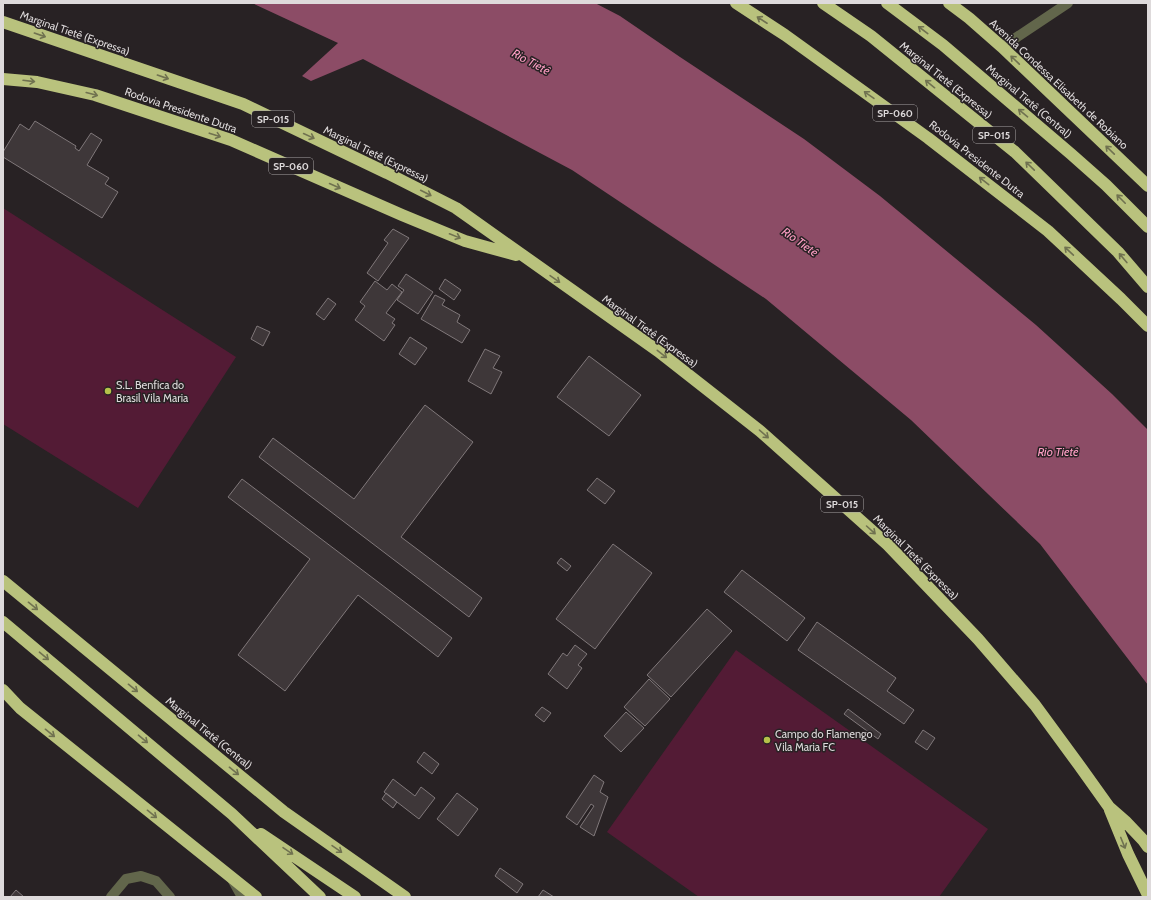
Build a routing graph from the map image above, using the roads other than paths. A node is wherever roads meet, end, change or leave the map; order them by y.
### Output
1 (736, 3) edge
2 (823, 3) edge
3 (886, 3) edge
4 (949, 3) edge
5 (1068, 3) edge
6 (3, 22) edge
7 (1002, 47) junction
8 (3, 79) edge
9 (1148, 186) edge
10 (1148, 227) edge
11 (523, 257) junction
12 (1148, 287) edge
13 (1148, 326) edge
14 (3, 581) edge
15 (3, 622) edge
16 (3, 690) edge
17 (3, 699) edge
18 (20, 708) junction
19 (1109, 807) junction
20 (232, 814) junction
21 (1148, 847) edge
22 (230, 876) junction
23 (1148, 895) edge
24 (111, 897) edge
25 (170, 897) edge
26 (242, 897) edge
27 (256, 897) edge
28 (320, 897) edge
29 (355, 897) edge
30 (405, 897) edge

13 -> 1 highway, Rodovia Presidente Dutra / SP-060
12 -> 2 highway, Marginal Tietê (Expressa) / SP-015
10 -> 3 highway, Marginal Tietê (Central)
4 - 7 highway, Avenida Condessa Elisabeth de Robiano
5 - 7 lane
6 -> 11 highway, Marginal Tietê (Expressa) / SP-015
9 -> 7 highway, Avenida Condessa Elisabeth de Robiano
8 -> 11 highway, Rodovia Presidente Dutra / SP-060
11 -> 19 highway, Marginal Tietê (Expressa) / SP-015
14 -> 30 highway, Marginal Tietê (Central)
15 -> 20 highway
16 - 18 highway
17 - 18 highway
18 -> 22 highway
19 - 21 highway, Marginal Tietê (Expressa) / SP-015
19 -> 23 highway, SP-015
20 - 28 highway
20 -> 29 highway
22 - 26 lane
22 - 27 highway
24 - 25 lane

